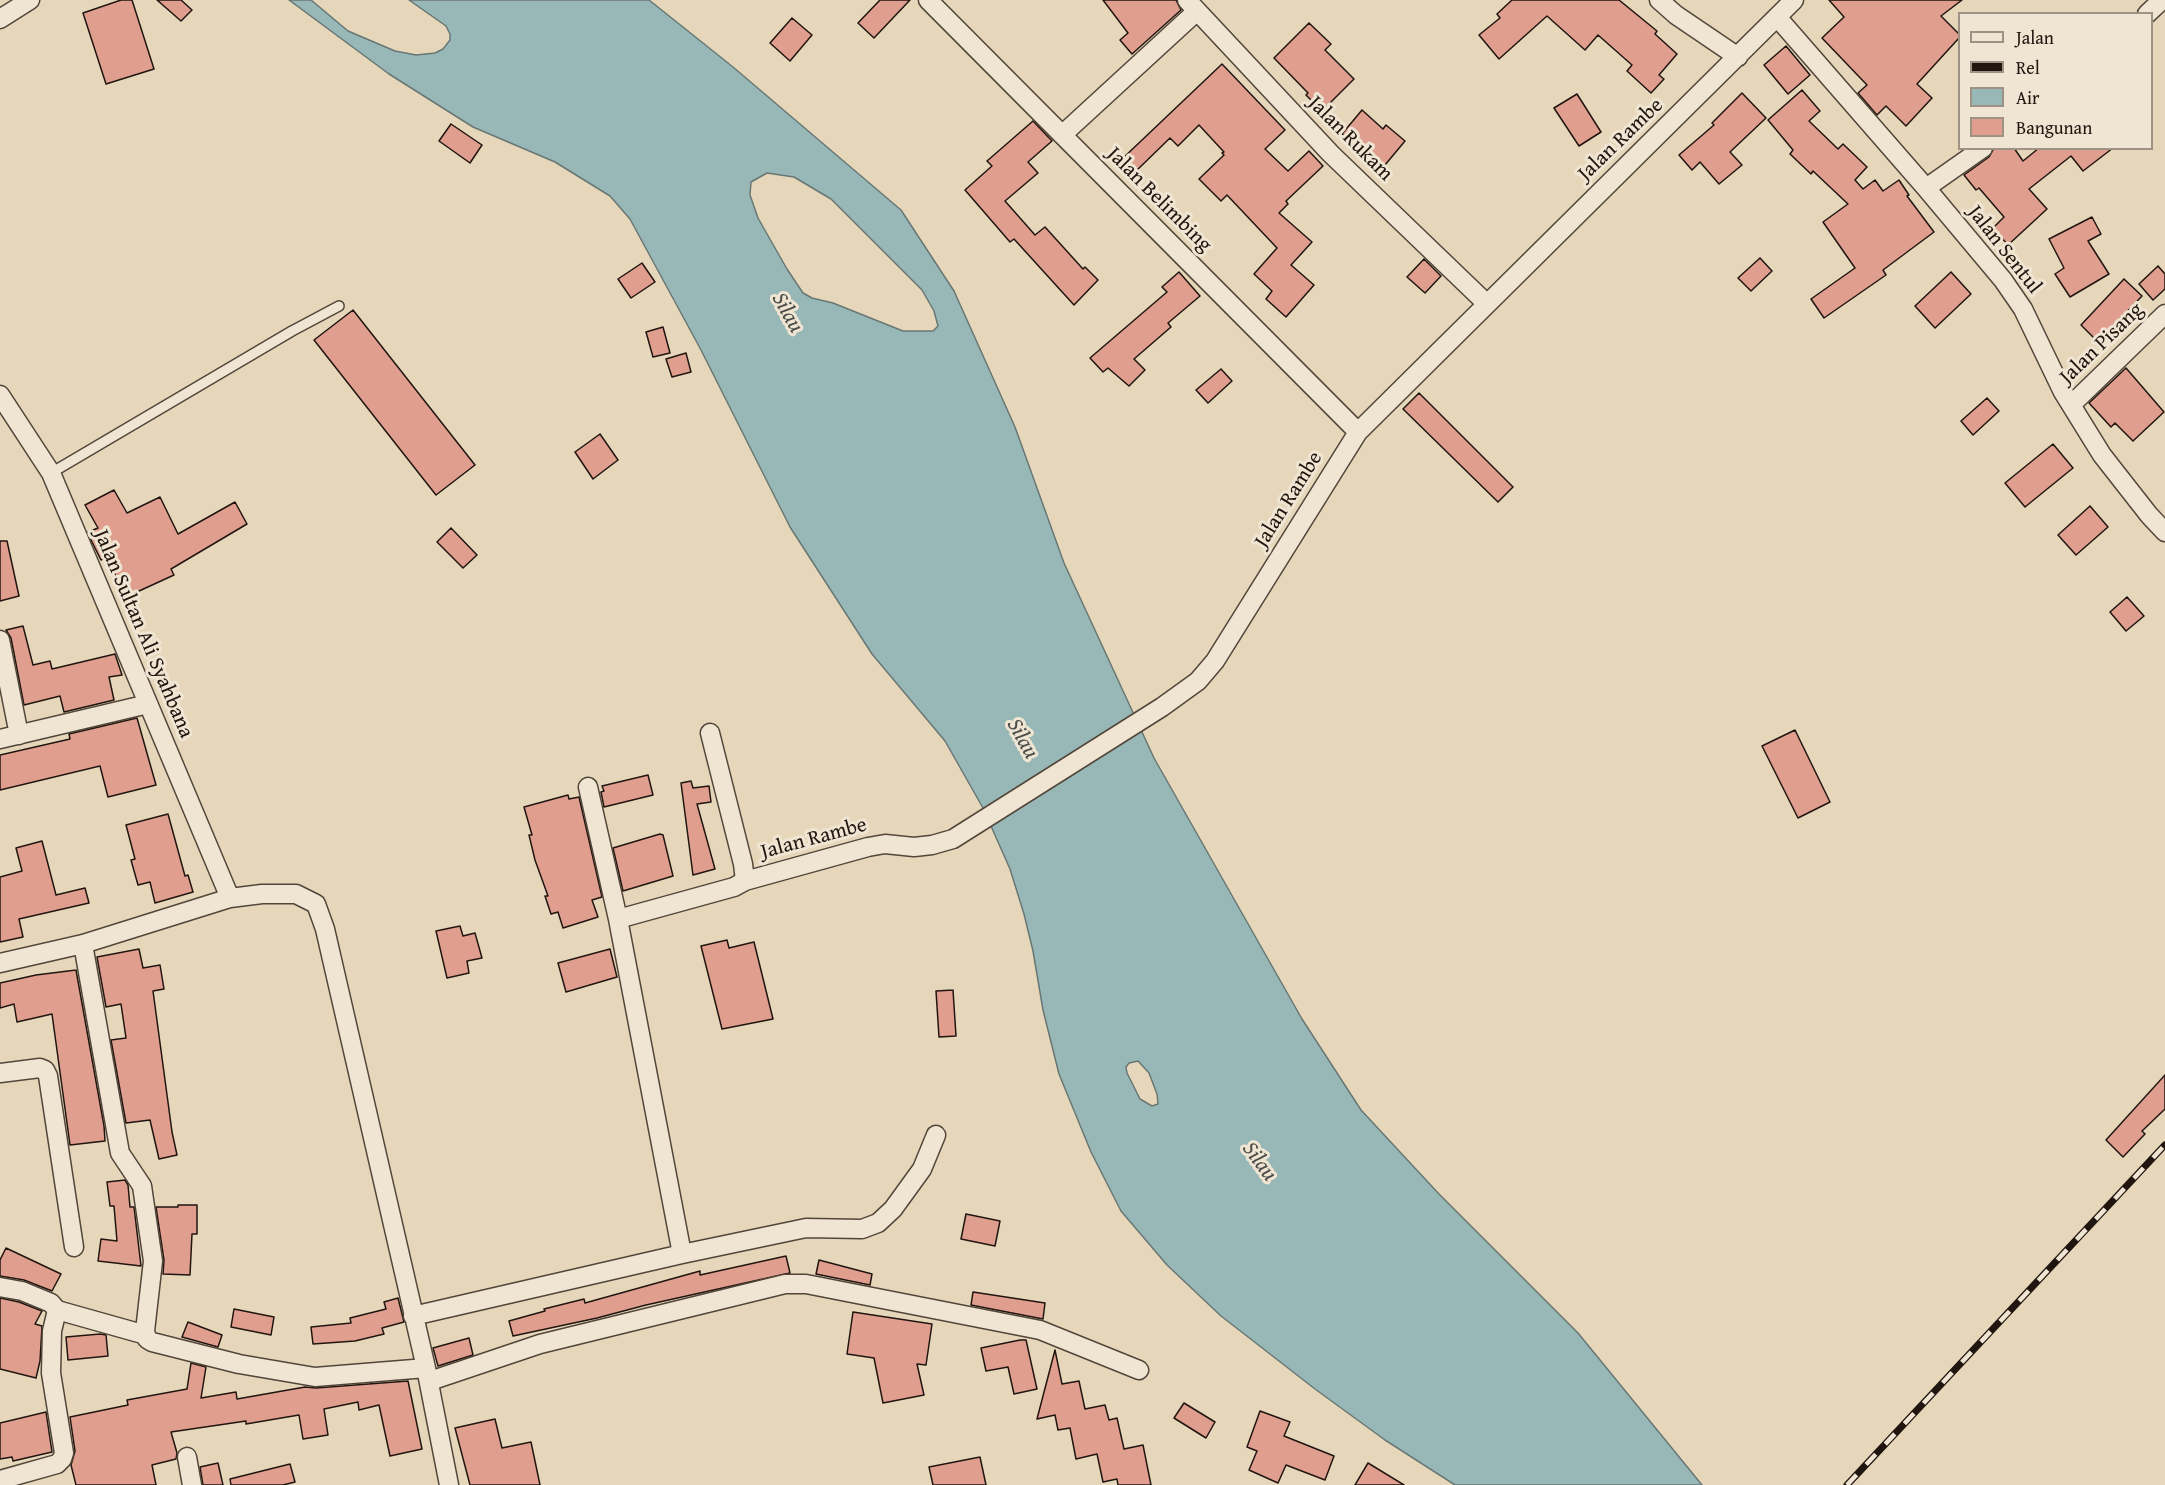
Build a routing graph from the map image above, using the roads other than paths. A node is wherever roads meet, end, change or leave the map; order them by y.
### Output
1 (30, 0) edge
2 (928, 0) edge
3 (1659, 0) edge
4 (1794, 0) edge
5 (2162, 0) edge
6 (1192, 5) edge
7 (2149, 12) edge
8 (1777, 17) junction
9 (0, 19) edge
10 (1738, 57) junction
11 (1062, 135) junction
12 (1980, 150) edge
13 (1926, 188) junction
14 (1486, 303) junction
15 (339, 306) dead end
16 (2165, 314) edge
17 (0, 395) edge
18 (2071, 405) junction
19 (1358, 432) junction
20 (51, 473) junction
21 (2165, 532) edge
22 (0, 640) edge
23 (147, 704) junction
24 (710, 733) dead end
25 (19, 735) junction
26 (0, 739) edge
27 (588, 787) dead end
28 (745, 881) junction
29 (230, 898) junction
30 (618, 920) junction
31 (83, 944) junction
32 (0, 963) edge
33 (0, 1073) edge
34 (936, 1135) dead end
35 (74, 1248) dead end
36 (682, 1254) junction
37 (0, 1287) edge
38 (57, 1310) junction
39 (413, 1316) junction
40 (146, 1335) junction
41 (1140, 1370) dead end
42 (428, 1375) junction
43 (187, 1456) dead end
44 (0, 1482) edge
45 (192, 1485) edge
46 (449, 1485) edge

1 - 9 street
2 - 11 street, Jalan Belimbing
3 - 10 street
4 - 8 street, Jalan Rambe
5 - 7 street
6 - 11 street
6 - 14 street, Jalan Rukam
8 - 10 street, Jalan Rambe
8 - 13 street, Jalan Sentul
10 - 14 street, Jalan Rambe
11 - 19 street, Jalan Belimbing
12 - 13 street
13 - 18 street, Jalan Sentul
14 - 19 street, Jalan Rambe
15 - 20 lane
16 - 18 street, Jalan Pisang
17 - 20 street, Jalan Sultan Ali Syahbana
18 - 21 street, Jalan Sentul
19 - 28 street, Jalan Rambe
20 - 23 street, Jalan Sultan Ali Syahbana
22 - 25 street
23 - 25 street
23 - 29 street, Jalan Sultan Ali Syahbana
24 - 28 street
25 - 26 street
27 - 30 street
28 - 30 street, Jalan Rambe
29 - 31 street
29 - 39 street
30 - 36 street
31 - 32 street
31 - 40 street
33 - 35 street
34 - 36 street
36 - 39 street
37 - 38 street
38 - 40 street
38 - 44 street
39 - 42 street
40 - 42 street
41 - 42 street
42 - 46 street
43 - 45 street

